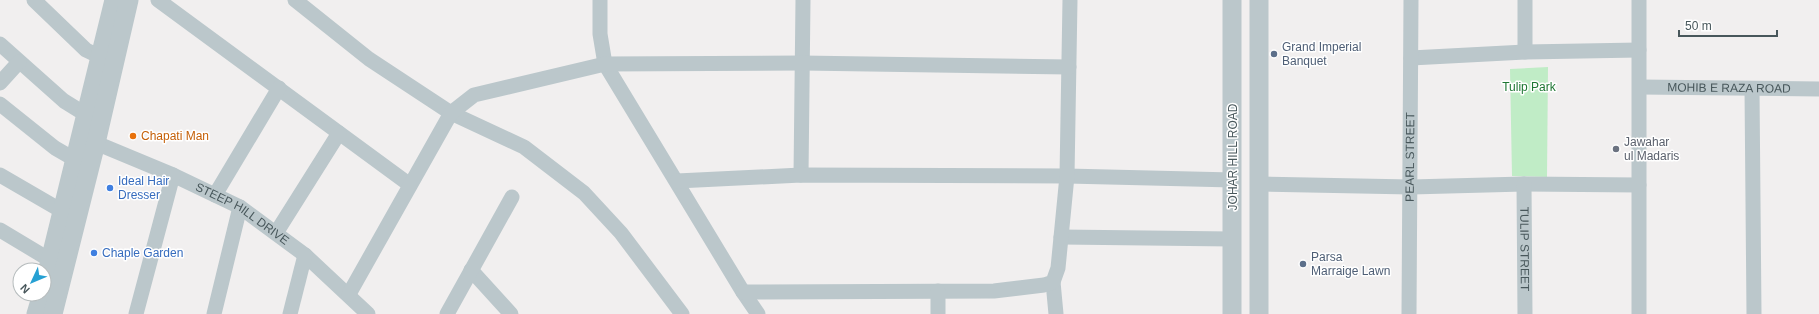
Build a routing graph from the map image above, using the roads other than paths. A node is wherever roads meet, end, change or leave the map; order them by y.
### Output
1 (34, 0) edge
2 (114, 0) edge
3 (129, 0) edge
4 (158, 0) edge
5 (295, 0) edge
6 (600, 0) edge
7 (803, 0) edge
8 (1070, 0) edge
9 (1232, 0) edge
10 (1259, 0) edge
11 (1411, 0) edge
12 (1525, 0) edge
13 (1639, 0) edge
14 (0, 44) edge
15 (1639, 50) junction
16 (1525, 52) junction
17 (1411, 58) junction
18 (106, 60) junction
19 (19, 62) junction
20 (802, 63) junction
21 (605, 64) junction
22 (1069, 67) junction
23 (0, 83) edge
24 (1640, 87) junction
25 (279, 88) junction
26 (1752, 89) junction
27 (1819, 90) edge
28 (0, 104) edge
29 (451, 112) junction
30 (85, 114) junction
31 (339, 133) junction
32 (96, 143) junction
33 (74, 159) junction
34 (174, 174) junction
35 (801, 175) junction
36 (0, 176) edge
37 (1067, 176) junction
38 (1233, 180) junction
39 (677, 182) junction
40 (1259, 184) junction
41 (1524, 184) junction
42 (410, 185) junction
43 (1639, 185) junction
44 (1411, 187) junction
45 (214, 194) junction
46 (512, 197) dead end
47 (240, 207) junction
48 (62, 211) junction
49 (0, 230) edge
50 (276, 233) junction
51 (1061, 237) junction
52 (1232, 239) junction
53 (305, 255) junction
54 (50, 260) joint
55 (471, 270) junction
56 (1053, 282) junction
57 (938, 291) junction
58 (743, 292) junction
59 (349, 294) junction
60 (40, 302) edge
61 (364, 312) edge
62 (36, 314) edge
63 (53, 314) edge
64 (136, 314) edge
65 (214, 314) edge
66 (290, 314) edge
67 (447, 314) edge
68 (511, 314) edge
69 (682, 314) edge
70 (758, 314) edge
71 (938, 314) edge
72 (1056, 314) edge
73 (1232, 314) edge
74 (1258, 314) edge
75 (1409, 314) edge
76 (1525, 314) edge
77 (1639, 314) edge
78 (1754, 314) edge

1 - 18 street
2 - 18 street
3 - 18 street
4 - 25 street
5 - 29 street
6 - 21 street
7 - 20 street
8 - 22 street
9 - 38 street, JOHAR HILL ROAD
10 - 40 street
11 - 17 street, PEARL STREET
12 - 16 street
13 - 15 street
14 - 19 street
15 - 16 street
15 - 24 street
16 - 17 street
17 - 44 street, PEARL STREET
18 - 30 street
18 - 32 street
19 - 23 street
19 - 30 street
20 - 21 street
20 - 22 street
20 - 35 street
21 - 29 street
21 - 39 street
22 - 37 street
24 - 26 street, MOHIB E RAZA ROAD
24 - 43 street
25 - 31 street
25 - 45 street
26 - 27 street, MOHIB E RAZA ROAD
26 - 78 street
28 - 33 street
29 - 42 street
29 - 69 street
30 - 33 street
31 - 42 street
31 - 50 street
32 - 34 street, STEEP HILL DRIVE
32 - 63 street
33 - 48 street
34 - 45 street, STEEP HILL DRIVE
34 - 64 street
35 - 37 street
35 - 39 street
36 - 48 street
37 - 38 street
37 - 51 street
38 - 52 street, JOHAR HILL ROAD
39 - 58 street
40 - 44 street
40 - 74 street
41 - 43 street
41 - 44 street
41 - 76 street, TULIP STREET
42 - 59 street
43 - 77 street
44 - 75 street, PEARL STREET
45 - 47 street, STEEP HILL DRIVE
46 - 55 street
47 - 50 street, STEEP HILL DRIVE
47 - 65 street
48 - 54 street
49 - 54 street
50 - 53 street, STEEP HILL DRIVE
51 - 52 street
51 - 56 street
52 - 73 street, JOHAR HILL ROAD
53 - 59 street, STEEP HILL DRIVE
53 - 66 street
55 - 67 street
55 - 68 street
56 - 57 street
56 - 72 street
57 - 58 street
57 - 71 street
58 - 70 street
59 - 61 street, STEEP HILL DRIVE
60 - 62 street

